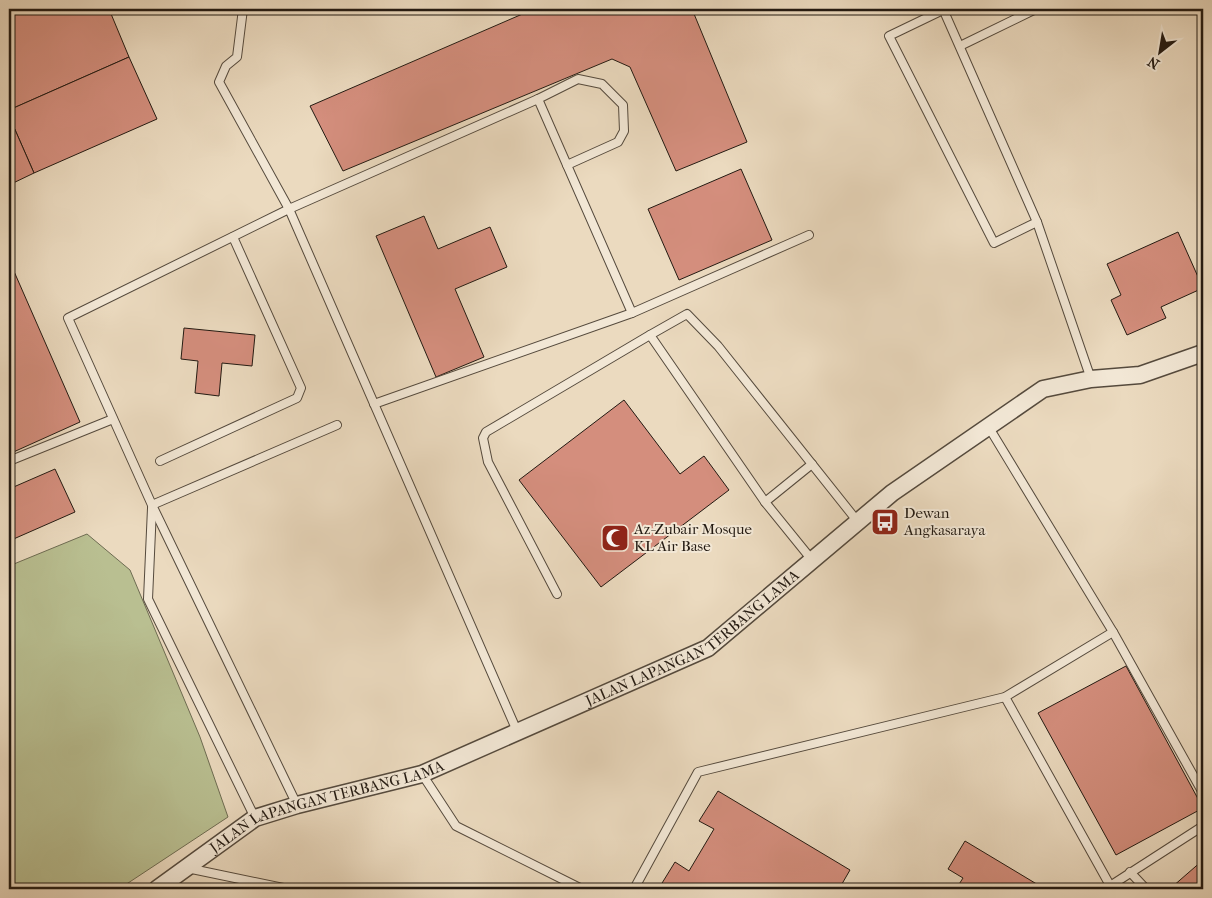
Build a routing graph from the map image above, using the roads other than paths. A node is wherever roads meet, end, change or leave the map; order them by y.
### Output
1 (243, 9) edge
2 (943, 9) edge
3 (1036, 9) edge
4 (960, 46) junction
5 (538, 99) junction
6 (567, 165) junction
7 (289, 210) junction
8 (1037, 222) junction
9 (810, 235) dead end
10 (233, 237) junction
11 (632, 313) junction
12 (650, 336) junction
13 (1203, 353) edge
14 (1091, 379) junction
15 (374, 404) junction
16 (113, 419) junction
17 (337, 425) dead end
18 (988, 426) junction
19 (9, 461) edge
20 (160, 461) dead end
21 (812, 464) junction
22 (765, 502) junction
23 (152, 505) junction
24 (858, 522) junction
25 (812, 560) junction
26 (557, 594) dead end
27 (1112, 632) junction
28 (1005, 697) junction
29 (517, 732) junction
30 (422, 774) junction
31 (1203, 793) edge
32 (298, 805) junction
33 (255, 818) junction
34 (1203, 826) edge
35 (186, 868) junction
36 (1130, 872) junction
37 (1111, 888) edge
38 (157, 889) edge
39 (288, 889) edge
40 (582, 889) edge
41 (634, 889) edge
42 (1146, 889) edge

1 - 7 lane
2 - 4 lane
2 - 8 lane
3 - 4 lane
4 - 8 lane
5 - 6 lane
5 - 6 lane
5 - 7 lane
6 - 11 lane
7 - 10 lane
7 - 15 lane
8 - 14 lane
9 - 11 lane
10 - 16 lane
10 - 20 lane
11 - 15 lane
12 - 21 lane
12 - 22 lane
12 - 26 lane
13 - 14 street, JALAN LAPANGAN TERBANG LAMA
14 - 18 street, JALAN LAPANGAN TERBANG LAMA
15 - 29 lane
16 - 19 lane
16 - 23 lane
17 - 23 lane
18 - 24 street, JALAN LAPANGAN TERBANG LAMA
18 - 27 lane
21 - 22 lane
21 - 24 lane
22 - 25 lane
23 - 32 lane
23 - 33 lane
24 - 25 street, JALAN LAPANGAN TERBANG LAMA
25 - 29 street, JALAN LAPANGAN TERBANG LAMA
27 - 28 lane
27 - 31 lane
28 - 37 lane
28 - 41 lane
29 - 30 street, JALAN LAPANGAN TERBANG LAMA
30 - 32 street, JALAN LAPANGAN TERBANG LAMA
30 - 40 lane
32 - 33 street, JALAN LAPANGAN TERBANG LAMA
33 - 35 street, JALAN LAPANGAN TERBANG LAMA
34 - 36 lane
35 - 38 street, JALAN LAPANGAN TERBANG LAMA
35 - 39 lane
36 - 37 lane
36 - 42 lane

